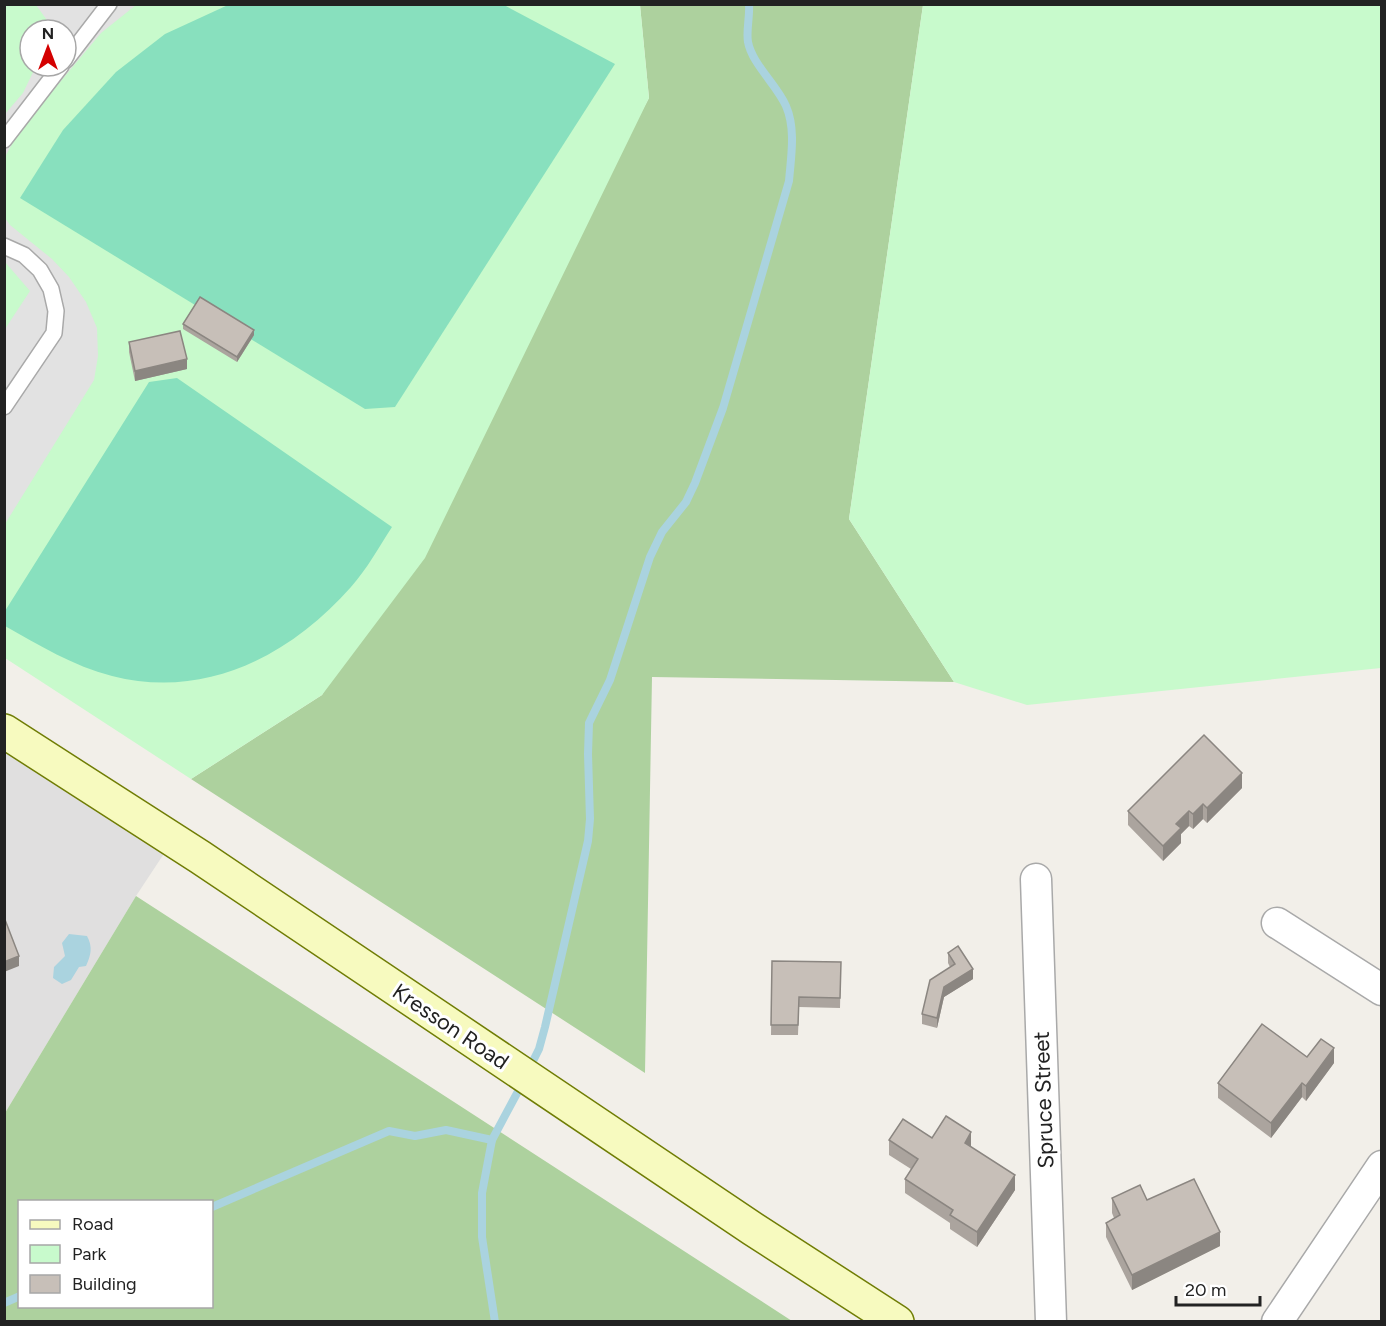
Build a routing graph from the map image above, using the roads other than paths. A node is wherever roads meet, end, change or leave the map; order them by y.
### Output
1 (109, 4) edge
2 (78, 44) edge
3 (52, 78) edge
4 (4, 140) edge
5 (4, 246) edge
6 (4, 407) edge
7 (4, 732) edge
8 (1036, 879) dead end
9 (1277, 924) dead end
10 (1382, 990) edge
11 (1382, 1166) edge
12 (897, 1322) edge
13 (1051, 1322) edge
14 (1278, 1322) edge

1 - 2 lane
3 - 4 lane
5 - 6 lane
7 - 12 main road, Kresson Road
8 - 13 street, Spruce Street
9 - 10 street
11 - 14 street

